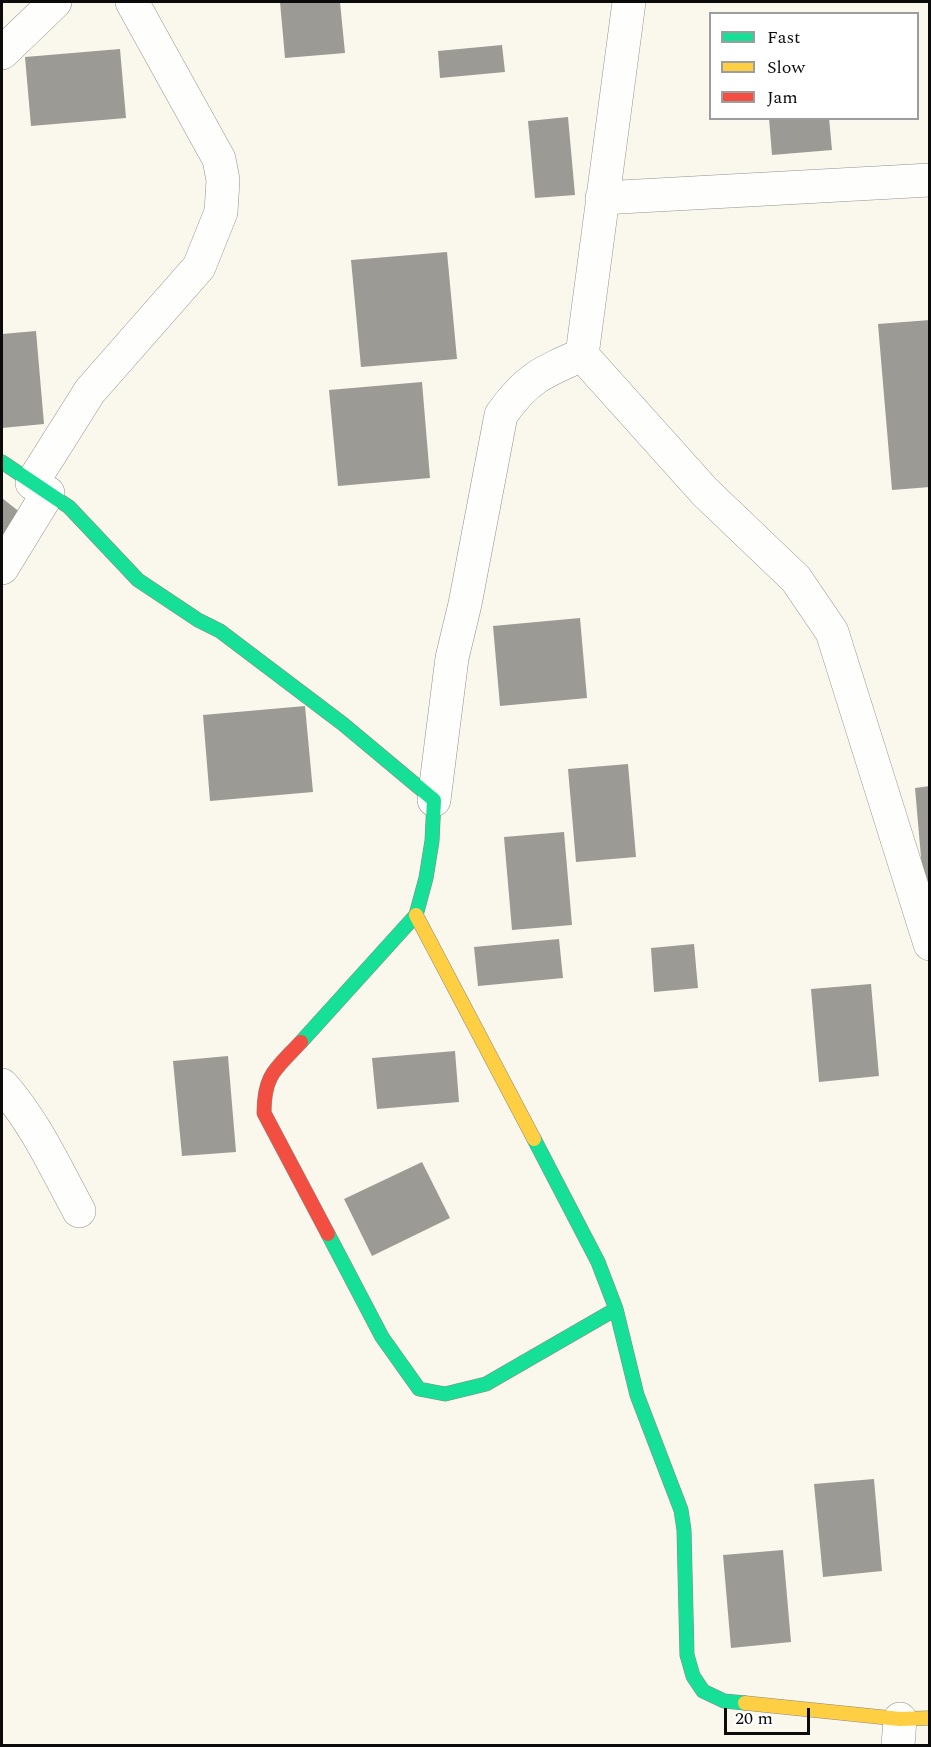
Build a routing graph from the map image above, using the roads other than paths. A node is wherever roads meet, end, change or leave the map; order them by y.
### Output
1 (55, 2) edge
2 (132, 2) edge
3 (629, 2) edge
4 (2, 53) edge
5 (930, 180) edge
6 (602, 198) junction
7 (582, 354) junction
8 (2, 462) edge
9 (40, 488) junction
10 (2, 568) edge
11 (434, 800) junction
12 (416, 915) junction
13 (927, 924) edge
14 (2, 1085) edge
15 (79, 1211) dead end
16 (616, 1309) junction
17 (909, 1728) edge

1 - 4 street
2 - 9 street
3 - 6 street
5 - 6 street
6 - 7 street
7 - 11 street
7 - 13 street
8 - 9 street
9 - 10 street
9 - 11 street
11 - 12 street
12 - 16 street
12 - 16 street
14 - 15 street
16 - 17 street

